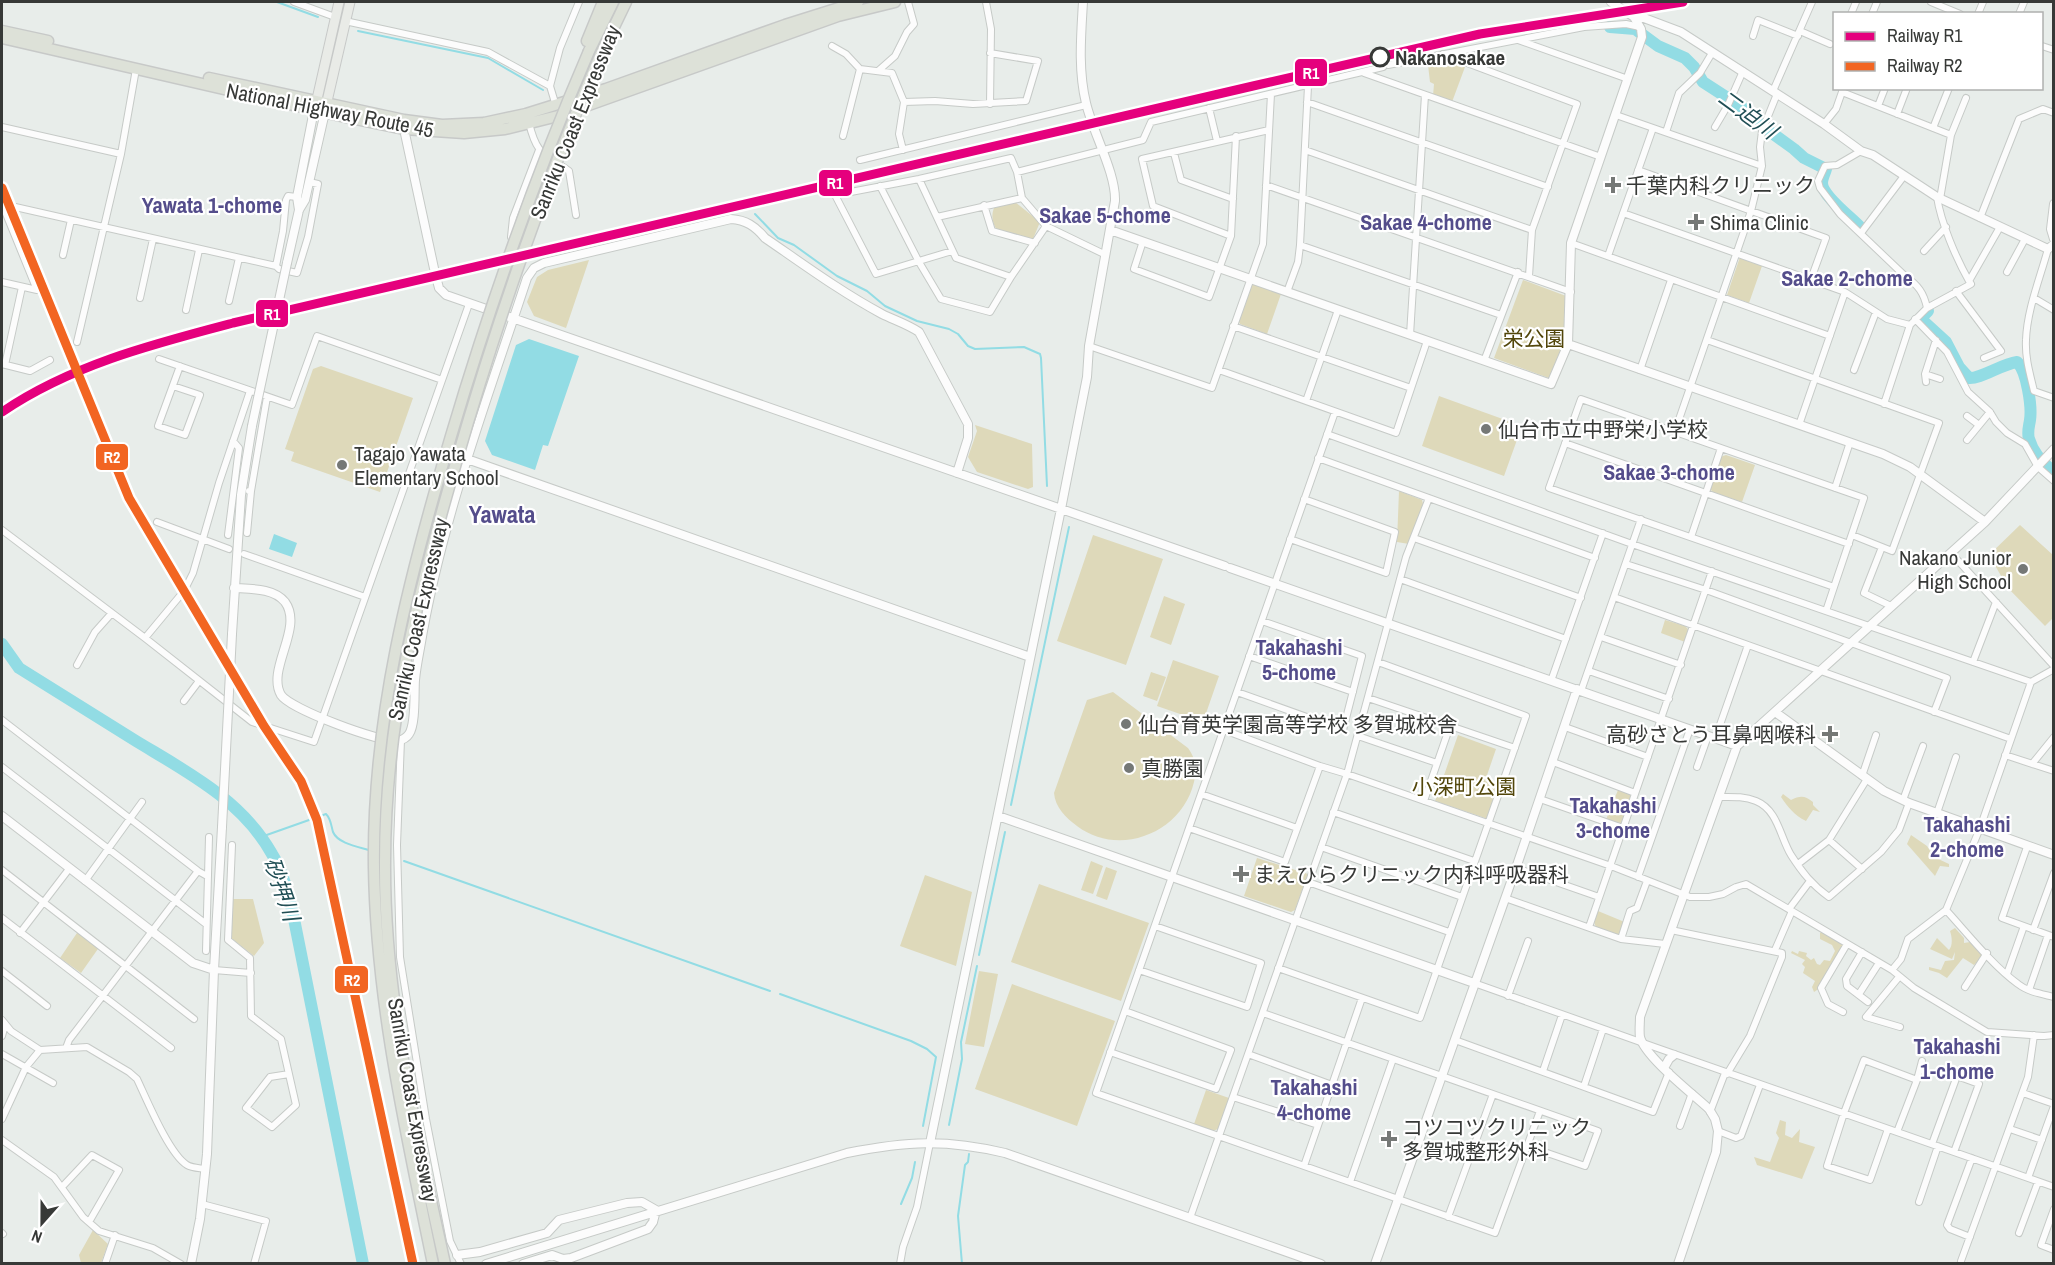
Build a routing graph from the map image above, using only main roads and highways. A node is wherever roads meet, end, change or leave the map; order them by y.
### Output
1 (339, 2) edge
2 (350, 2) edge
3 (603, 2) edge
4 (613, 2) edge
5 (626, 2) edge
6 (632, 2) edge
7 (858, 2) edge
8 (895, 2) edge
9 (2, 31) edge
10 (2, 38) edge
11 (586, 50) junction
12 (601, 54) junction
13 (320, 107) junction
14 (557, 111) junction
15 (433, 1263) edge
16 (445, 1263) edge

1 - 13 main road
2 - 13 main road
3 - 11 highway
4 - 11 highway, Sanriku Coast Expressway
5 - 12 highway, Sanriku Coast Expressway
6 - 12 highway
7 - 14 highway, National Highway Route 45
8 - 14 highway, National Highway Route 45
9 - 13 highway, National Highway Route 45
10 - 13 highway, National Highway Route 45
11 - 15 highway, Sanriku Coast Expressway, bridge
12 - 16 highway, Sanriku Coast Expressway, bridge
13 - 14 highway, National Highway Route 45
13 - 14 highway, National Highway Route 45

